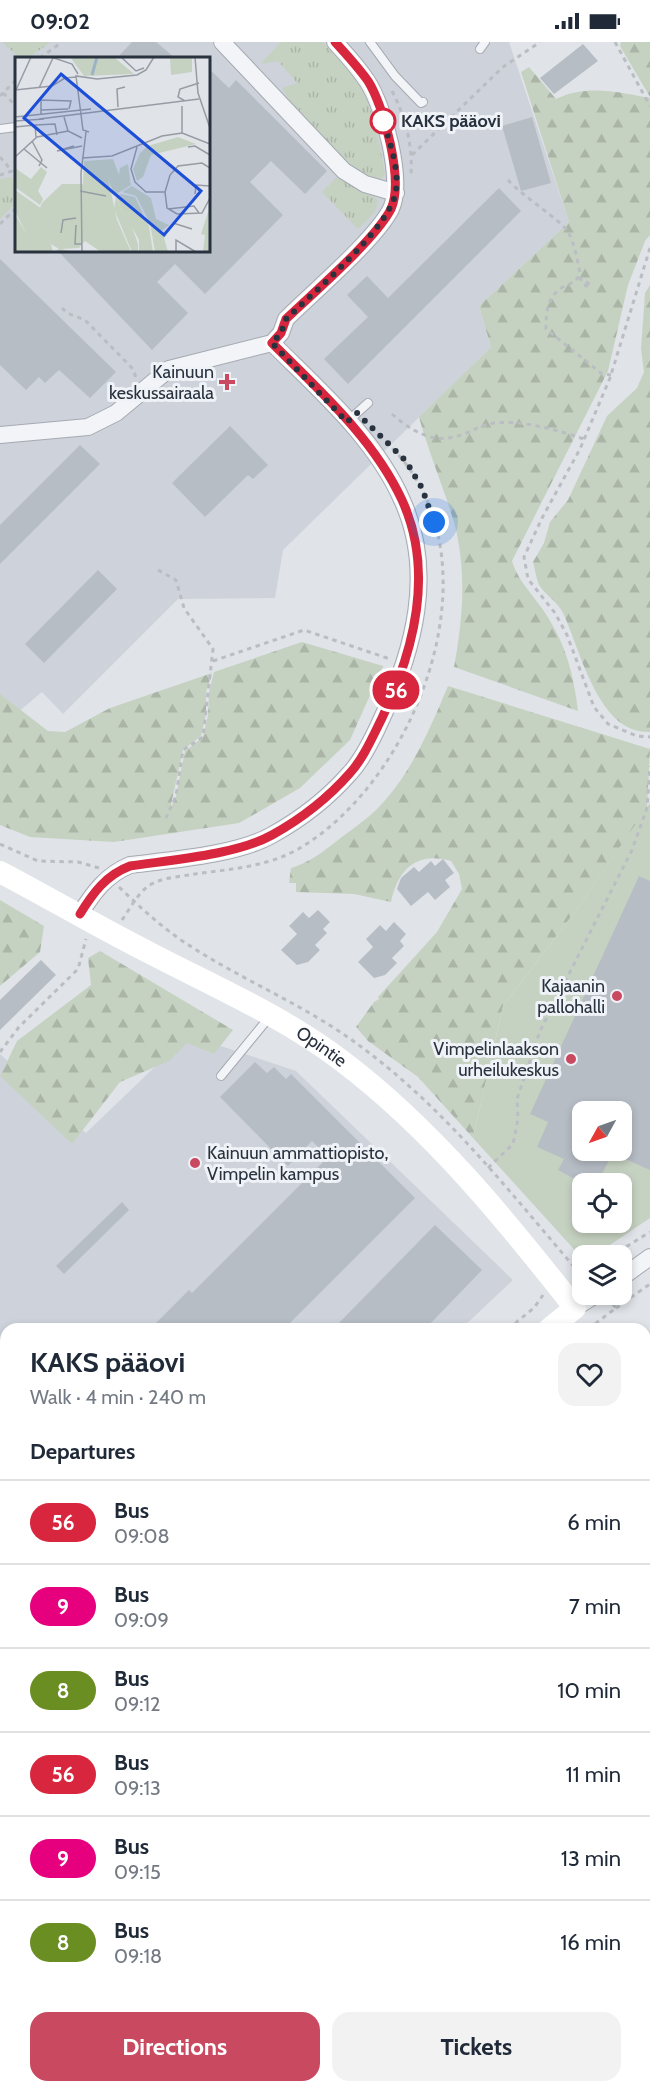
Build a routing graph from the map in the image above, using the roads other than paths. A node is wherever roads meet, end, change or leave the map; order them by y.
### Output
1 (222, 42) edge
2 (335, 42) edge
3 (370, 42) edge
4 (423, 102) dead end
5 (15, 127) edge
6 (0, 129) edge
7 (396, 193) junction
8 (272, 343) junction
9 (368, 403) dead end
10 (347, 422) junction
11 (0, 435) edge
12 (0, 872) edge
13 (84, 923) junction
14 (272, 1015) junction
15 (220, 1076) dead end
16 (650, 1257) edge
17 (632, 1270) edge
18 (580, 1305) edge
19 (575, 1308) junction
20 (556, 1323) edge

1 - 7 street
2 - 7 street
3 - 4 lane
5 - 6 lane
7 - 8 street
8 - 10 street
8 - 11 street
9 - 10 lane
10 - 13 street
12 - 13 street, Opintie
13 - 14 street, Opintie
14 - 15 lane
14 - 19 street, Opintie
16 - 17 street
18 - 19 street
19 - 20 street

